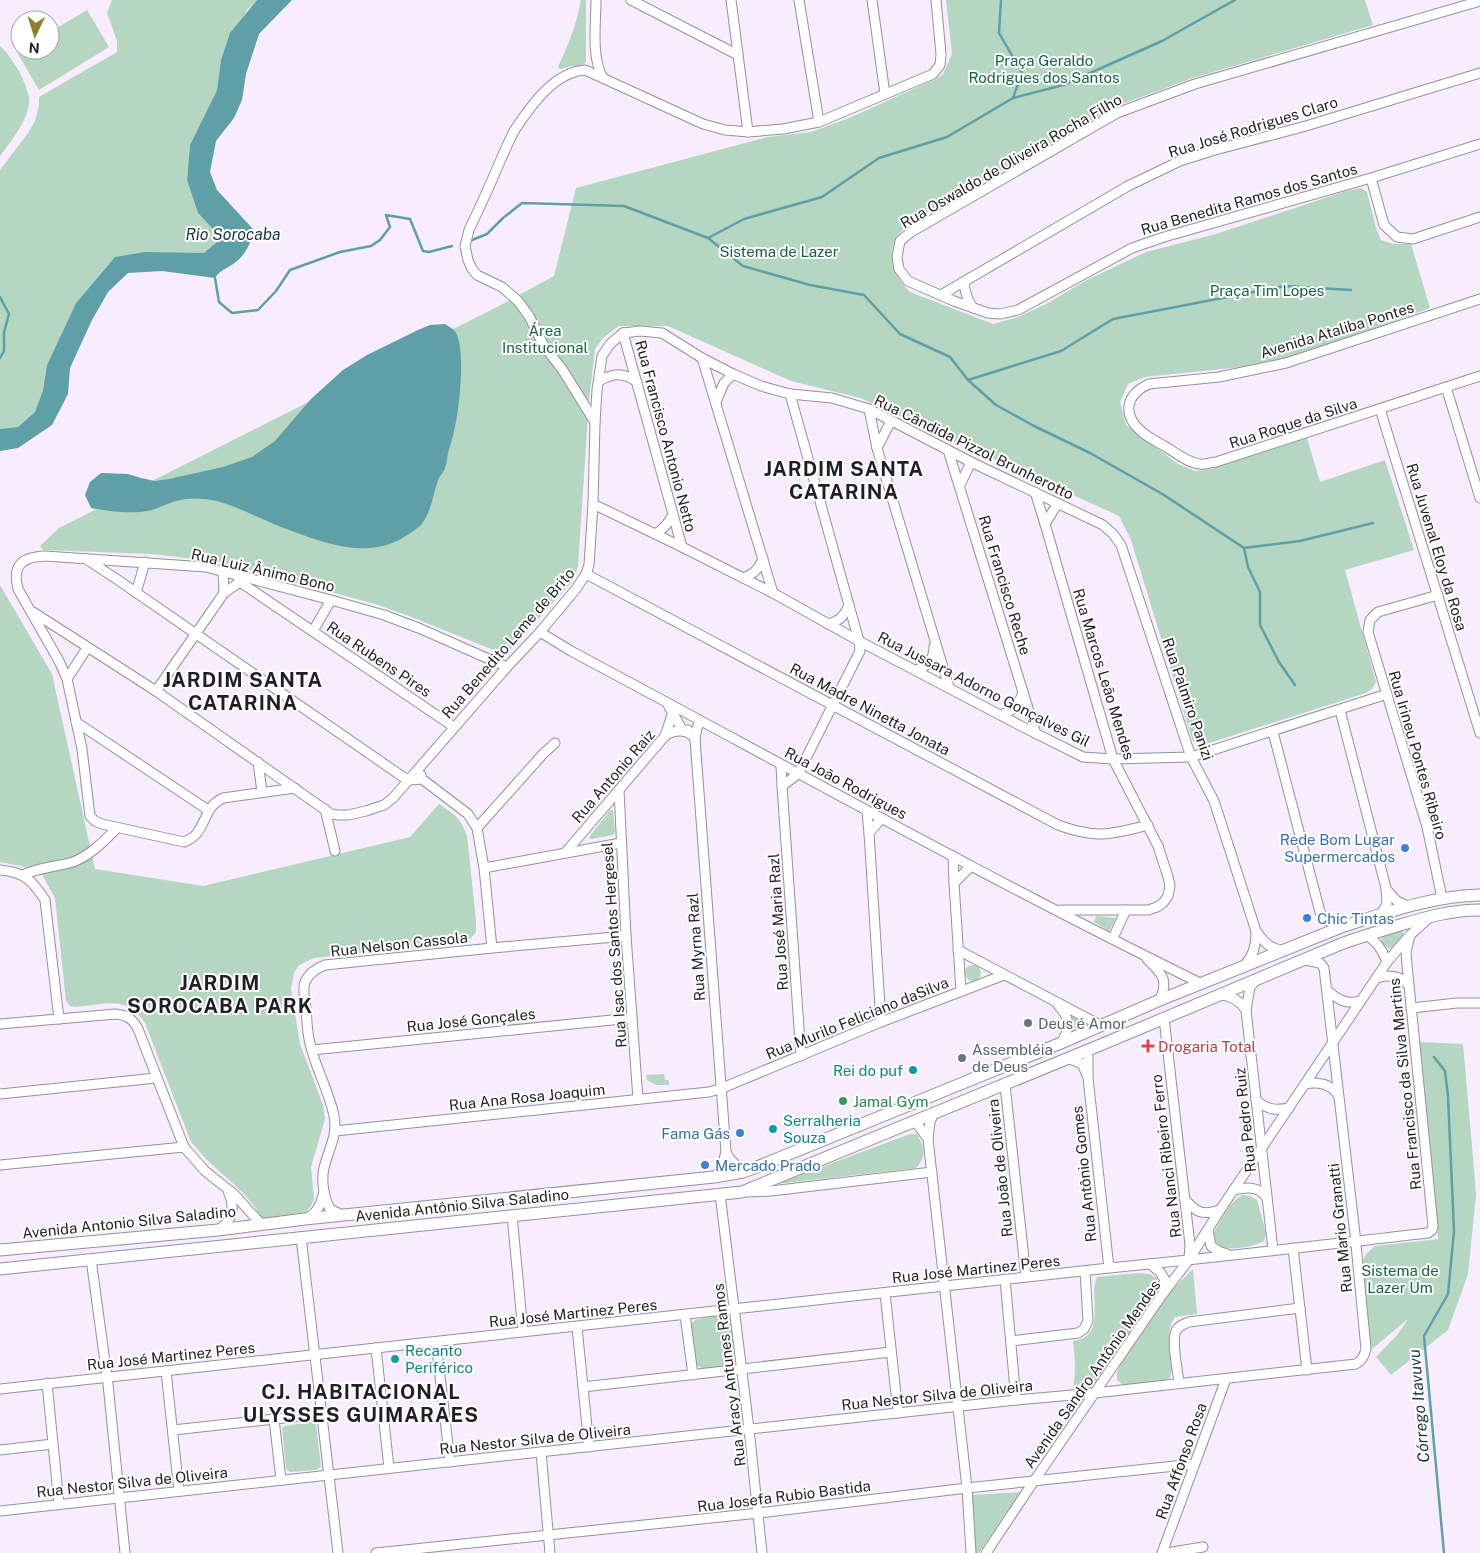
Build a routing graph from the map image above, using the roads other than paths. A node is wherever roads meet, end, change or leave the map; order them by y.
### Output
1 (596, 0) edge
2 (631, 0) edge
3 (731, 0) edge
4 (799, 0) edge
5 (872, 0) edge
6 (936, 0) edge
7 (1480, 1) edge
8 (738, 55) junction
9 (1480, 72) edge
10 (603, 78) junction
11 (885, 94) junction
12 (819, 122) junction
13 (748, 132) junction
14 (1480, 144) edge
15 (1371, 178) junction
16 (1480, 218) edge
17 (900, 241) joint
18 (964, 282) junction
19 (941, 295) junction
20 (1480, 299) edge
21 (973, 308) junction
22 (624, 333) junction
23 (702, 358) junction
24 (733, 374) junction
25 (1480, 376) edge
26 (599, 381) junction
27 (636, 382) junction
28 (1446, 388) junction
29 (790, 394) junction
30 (716, 402) junction
31 (869, 409) junction
32 (1380, 409) junction
33 (1128, 412) joint
34 (890, 421) junction
35 (595, 423) junction
36 (877, 448) junction
37 (948, 450) junction
38 (971, 462) junction
39 (960, 485) junction
40 (1034, 492) junction
41 (1480, 498) edge
42 (1058, 503) junction
43 (593, 504) junction
44 (673, 514) junction
45 (1045, 524) junction
46 (655, 534) junction
47 (1113, 534) joint
48 (682, 547) junction
49 (84, 558) junction
50 (763, 558) junction
51 (110, 560) junction
52 (145, 562) junction
53 (223, 572) junction
54 (586, 574) junction
55 (239, 578) junction
56 (743, 578) junction
57 (118, 580) junction
58 (266, 583) junction
59 (136, 592) junction
60 (224, 592) junction
61 (773, 593) junction
62 (1438, 595) junction
63 (331, 600) junction
64 (271, 602) junction
65 (849, 605) junction
66 (31, 610) junction
67 (828, 624) junction
68 (313, 631) junction
69 (540, 632) junction
70 (195, 634) junction
71 (859, 641) junction
72 (934, 644) junction
73 (87, 648) junction
74 (507, 667) junction
75 (916, 670) junction
76 (68, 679) junction
77 (949, 687) junction
78 (156, 692) junction
79 (1023, 692) junction
80 (1387, 694) junction
81 (667, 702) junction
82 (833, 705) junction
83 (1340, 710) junction
84 (673, 712) junction
85 (1001, 715) junction
86 (76, 722) junction
87 (699, 724) junction
88 (454, 728) junction
89 (713, 730) junction
90 (683, 731) junction
91 (1273, 732) junction
92 (1036, 734) junction
93 (1480, 734) edge
94 (665, 736) junction
95 (695, 740) junction
96 (555, 743) dead end
97 (1191, 757) junction
98 (1113, 759) junction
99 (258, 762) junction
100 (781, 765) junction
101 (419, 770) junction
102 (798, 774) junction
103 (422, 779) junction
104 (410, 780) junction
105 (782, 786) junction
106 (295, 788) junction
107 (618, 790) junction
108 (262, 792) junction
109 (208, 810) junction
110 (325, 810) junction
111 (867, 811) junction
112 (339, 815) junction
113 (882, 818) junction
114 (1148, 825) junction
115 (117, 828) junction
116 (477, 828) junction
117 (331, 833) junction
118 (869, 833) junction
119 (578, 837) junction
120 (621, 843) junction
121 (584, 850) junction
122 (335, 851) dead end
123 (565, 853) junction
124 (953, 856) junction
125 (972, 866) junction
126 (484, 868) junction
127 (0, 870) edge
128 (23, 875) junction
129 (954, 883) junction
130 (1386, 888) junction
131 (1480, 895) edge
132 (1442, 898) junction
133 (1407, 906) junction
134 (1058, 910) junction
135 (1126, 910) junction
136 (1480, 910) edge
137 (1381, 914) junction
138 (1431, 916) junction
139 (1346, 925) junction
140 (1256, 931) junction
141 (1366, 935) junction
142 (626, 936) junction
143 (1410, 936) junction
144 (1113, 938) junction
145 (492, 948) junction
146 (958, 950) junction
147 (1285, 950) junction
148 (1141, 954) junction
149 (1306, 960) junction
150 (1387, 962) junction
151 (1243, 966) junction
152 (1004, 975) junction
153 (1376, 978) junction
154 (1255, 981) junction
155 (1202, 984) junction
156 (1409, 986) junction
157 (1327, 990) junction
158 (961, 991) junction
159 (1221, 995) junction
160 (1160, 1000) junction
161 (1055, 1001) junction
162 (1360, 1001) junction
163 (1480, 1003) edge
164 (1411, 1008) junction
165 (1246, 1010) junction
166 (632, 1018) junction
167 (1164, 1018) junction
168 (59, 1019) junction
169 (881, 1022) junction
170 (0, 1024) edge
171 (1100, 1026) junction
172 (1066, 1041) junction
173 (1333, 1044) junction
174 (1098, 1046) junction
175 (312, 1050) junction
176 (1085, 1052) junction
177 (801, 1056) junction
178 (1068, 1058) junction
179 (1089, 1067) junction
180 (156, 1078) junction
181 (1088, 1078) junction
182 (1306, 1084) junction
183 (1005, 1085) junction
184 (720, 1089) junction
185 (0, 1094) edge
186 (1338, 1097) junction
187 (638, 1099) junction
188 (1256, 1100) junction
189 (1288, 1108) junction
190 (890, 1114) junction
191 (933, 1115) junction
192 (915, 1121) junction
193 (335, 1130) junction
194 (928, 1140) junction
195 (184, 1147) junction
196 (1262, 1148) junction
197 (726, 1152) junction
198 (0, 1166) edge
199 (743, 1172) junction
200 (932, 1172) junction
201 (714, 1177) junction
202 (227, 1189) junction
203 (324, 1190) junction
204 (1234, 1190) junction
205 (742, 1192) junction
206 (720, 1194) junction
207 (1184, 1197) junction
208 (1267, 1198) junction
209 (1220, 1210) junction
210 (344, 1215) junction
211 (512, 1215) junction
212 (305, 1219) junction
213 (261, 1224) junction
214 (218, 1230) junction
215 (1208, 1230) junction
216 (1432, 1230) joint
217 (178, 1234) junction
218 (301, 1237) junction
219 (1356, 1241) junction
220 (1293, 1248) junction
221 (0, 1250) edge
222 (1273, 1250) junction
223 (1229, 1254) junction
224 (91, 1259) junction
225 (1188, 1261) junction
226 (1150, 1264) junction
227 (1109, 1268) junction
228 (0, 1269) edge
229 (1086, 1271) junction
230 (1026, 1277) junction
231 (1005, 1279) junction
232 (945, 1287) junction
233 (885, 1293) junction
234 (1162, 1295) junction
235 (1300, 1308) junction
236 (735, 1309) junction
237 (686, 1315) junction
238 (577, 1327) junction
239 (522, 1332) junction
240 (1011, 1341) junction
241 (436, 1342) junction
242 (376, 1348) junction
243 (891, 1352) junction
244 (316, 1355) junction
245 (1364, 1356) joint
246 (742, 1369) junction
247 (1307, 1370) junction
248 (166, 1371) junction
249 (693, 1375) junction
250 (107, 1377) junction
251 (1226, 1379) junction
252 (1179, 1383) junction
253 (46, 1384) junction
254 (583, 1387) junction
255 (0, 1389) edge
256 (1095, 1393) junction
257 (1072, 1395) junction
258 (1016, 1400) junction
259 (958, 1407) junction
260 (1082, 1412) junction
261 (898, 1413) junction
262 (322, 1414) junction
263 (274, 1419) junction
264 (173, 1430) junction
265 (749, 1430) junction
266 (53, 1444) junction
267 (589, 1447) junction
268 (0, 1450) edge
269 (541, 1452) junction
270 (450, 1462) junction
271 (1194, 1464) junction
272 (390, 1468) junction
273 (329, 1475) junction
274 (281, 1480) junction
275 (1034, 1481) junction
276 (967, 1488) junction
277 (179, 1491) junction
278 (119, 1498) junction
279 (59, 1504) junction
280 (0, 1511) edge
281 (758, 1513) junction
282 (548, 1535) junction
283 (1203, 1547) dead end
284 (991, 1549) edge
285 (125, 1553) edge
286 (338, 1553) edge
287 (376, 1553) edge
288 (550, 1553) edge
289 (762, 1553) edge
290 (970, 1553) edge
291 (986, 1553) edge
292 (1162, 1553) edge
293 (1166, 1553) edge

1 - 10 street
2 - 8 street
3 - 8 street
4 - 12 street
5 - 11 street
6 - 11 street
7 - 17 street, Rua Oswaldo de Oliveira Rocha Filho
8 - 13 street
9 - 18 street, Rua José Rodrigues Claro
10 - 13 street
10 - 35 street
11 - 12 street
12 - 13 street
14 - 15 street, Rua Benedita Ramos dos Santos
15 - 16 street
15 - 21 street, Rua Benedita Ramos dos Santos
17 - 19 street, Rua Benedita Ramos dos Santos
18 - 19 street, Rua José Rodrigues Claro
18 - 21 street
19 - 21 street, Rua Benedita Ramos dos Santos
20 - 33 street, Avenida Ataliba Pontes
22 - 23 street, Rua Cândida Pizzol Brunherotto
22 - 26 street, Rua Benedito Leme de Brito
22 - 27 street, Rua Francisco Antonio Netto
23 - 24 street, Rua Cândida Pizzol Brunherotto
23 - 30 street
24 - 29 street, Rua Cândida Pizzol Brunherotto
24 - 30 street
25 - 28 street, Rua Roque da Silva
26 - 27 street
26 - 35 street, Rua Benedito Leme de Brito
27 - 44 street, Rua Francisco Antonio Netto
28 - 32 street, Rua Roque da Silva
28 - 41 street
29 - 31 street, Rua Cândida Pizzol Brunherotto
29 - 65 street
30 - 50 street
31 - 34 street, Rua Cândida Pizzol Brunherotto
31 - 36 street
32 - 33 street, Rua Roque da Silva
32 - 62 street, Rua Juvenal Eloy da Rosa
34 - 36 street
34 - 37 street, Rua Cândida Pizzol Brunherotto
35 - 43 street, Rua Benedito Leme de Brito
36 - 72 street
37 - 38 street, Rua Cândida Pizzol Brunherotto
37 - 39 street, Rua Francisco Reche
38 - 39 street
38 - 40 street, Rua Cândida Pizzol Brunherotto
39 - 79 street, Rua Francisco Reche
40 - 42 street, Rua Cândida Pizzol Brunherotto
40 - 45 street, Rua Marcos Leão Mendes
42 - 45 street
42 - 47 street, Rua Cândida Pizzol Brunherotto
43 - 46 street, Rua Jussara Adorno Gonçalves Gil
43 - 54 street, Rua Benedito Leme de Brito
44 - 46 street
44 - 48 street, Rua Francisco Antonio Netto
45 - 98 street, Rua Marcos Leão Mendes
46 - 48 street, Rua Jussara Adorno Gonçalves Gil
47 - 97 street, Rua Palmiro Panizi
48 - 56 street, Rua Jussara Adorno Gonçalves Gil
49 - 51 street, Rua Luiz Ânimo Bono
49 - 57 street
49 - 66 street, Rua Luiz Ânimo Bono
50 - 56 street
50 - 61 street
51 - 52 street, Rua Luiz Ânimo Bono
51 - 57 street
52 - 53 street, Rua Luiz Ânimo Bono
52 - 59 street
53 - 55 street, Rua Luiz Ânimo Bono
53 - 60 street
54 - 69 street, Rua Benedito Leme de Brito
54 - 82 street, Rua Madre Ninetta Jonata
55 - 58 street, Rua Luiz Ânimo Bono
55 - 60 street
55 - 64 street, Rua Rubens Pires
56 - 61 street, Rua Jussara Adorno Gonçalves Gil
57 - 59 street
58 - 63 street, Rua Luiz Ânimo Bono
58 - 64 street
59 - 70 street
60 - 70 street
61 - 67 street, Rua Jussara Adorno Gonçalves Gil
62 - 80 street, Rua Irineu Pontes Ribeiro
62 - 93 street, Rua Juvenal Eloy da Rosa
63 - 68 street, Rua Rubens Pires
63 - 74 street, Rua Luiz Ânimo Bono
64 - 68 street, Rua Rubens Pires
65 - 67 street
65 - 71 street
66 - 73 street, Rua Benedito Leme de Brito
66 - 76 street
67 - 71 street, Rua Jussara Adorno Gonçalves Gil
68 - 88 street, Rua Rubens Pires
69 - 74 street, Rua Benedito Leme de Brito
69 - 81 street, Rua João Rodrigues
70 - 78 street
70 - 104 street
71 - 75 street, Rua Jussara Adorno Gonçalves Gil
71 - 82 street
72 - 75 street
72 - 77 street
73 - 76 street
73 - 78 street, Rua Benedito Leme de Brito
74 - 88 street, Rua Benedito Leme de Brito
75 - 77 street, Rua Jussara Adorno Gonçalves Gil
76 - 86 street
77 - 85 street, Rua Jussara Adorno Gonçalves Gil
78 - 99 street, Rua Benedito Leme de Brito
79 - 85 street
79 - 92 street, Rua Francisco Reche
80 - 83 street, Rua Jussara Adorno Gonçalves Gil
80 - 132 street, Rua Irineu Pontes Ribeiro
81 - 84 street
81 - 87 street, Rua João Rodrigues
82 - 102 street
82 - 114 street, Rua Madre Ninetta Jonata
83 - 91 street, Rua Jussara Adorno Gonçalves Gil
83 - 130 street
84 - 90 street
84 - 94 street
85 - 92 street, Rua Jussara Adorno Gonçalves Gil
86 - 109 street
86 - 115 street
87 - 89 street, Rua João Rodrigues
87 - 90 street, Rua Antonio Raiz
87 - 95 street, Rua Myrna Razl
88 - 101 street, Rua Benedito Leme de Brito
89 - 95 street
89 - 100 street, Rua João Rodrigues
90 - 94 street, Rua Antonio Raiz
90 - 95 street
91 - 97 street, Rua Jussara Adorno Gonçalves Gil
91 - 139 street
92 - 98 street, Rua Jussara Adorno Gonçalves Gil
94 - 107 street, Rua Antonio Raiz
95 - 184 street, Rua Myrna Razl
96 - 116 street
97 - 98 street, Rua Jussara Adorno Gonçalves Gil
97 - 140 street, Rua Palmiro Panizi
98 - 114 street, Rua Marcos Leão Mendes
99 - 106 street, Rua Benedito Leme de Brito
99 - 108 street
100 - 102 street, Rua João Rodrigues
100 - 105 street, Rua José Maria Razl
101 - 103 street
101 - 104 street, Rua Benedito Leme de Brito
102 - 105 street
102 - 111 street, Rua João Rodrigues
103 - 104 street
103 - 116 street
104 - 112 street, Rua Benedito Leme de Brito
105 - 177 street, Rua José Maria Razl
106 - 108 street
106 - 110 street, Rua Benedito Leme de Brito
107 - 119 street, Rua Antonio Raiz
107 - 120 street, Rua Isac dos Santos Hergesel
108 - 109 street
109 - 115 street
110 - 112 street, Rua Benedito Leme de Brito
110 - 117 street
111 - 113 street, Rua João Rodrigues
111 - 118 street
112 - 117 street
113 - 118 street
113 - 124 street, Rua João Rodrigues
114 - 135 street, Rua Marcos Leão Mendes
115 - 128 street
116 - 126 street
117 - 122 street
118 - 169 street
119 - 121 street, Rua Antonio Raiz
119 - 123 street, Rua Antonio Raiz
120 - 121 street
120 - 142 street, Rua Isac dos Santos Hergesel
121 - 123 street
123 - 126 street
124 - 125 street, Rua João Rodrigues
124 - 129 street
125 - 129 street
125 - 134 street, Rua João Rodrigues
126 - 145 street
127 - 128 street
128 - 168 street
129 - 146 street
130 - 133 street
130 - 137 street
131 - 132 main road
132 - 133 main road
133 - 137 main road
134 - 135 street, Rua Marcos Leão Mendes
134 - 144 street, Rua João Rodrigues
135 - 144 street
136 - 138 main road
137 - 139 main road
138 - 141 main road
138 - 143 street, Avenida Sandro Antônio Mendes
139 - 141 main road
139 - 147 main road
140 - 147 street, Rua Palmiro Panizi
140 - 151 street, Rua Palmiro Panizi
141 - 149 main road
141 - 150 street
142 - 145 street, Rua Nelson Cassola
142 - 166 street, Rua Isac dos Santos Hergesel
143 - 150 street, Avenida Sandro Antônio Mendes
143 - 156 street, Rua Francisco da Silva Martins
144 - 148 street, Rua João Rodrigues
145 - 175 street, Rua Nelson Cassola
146 - 152 street
146 - 158 street
147 - 151 main road
148 - 155 street, Rua João Rodrigues
148 - 160 street, Rua João Rodrigues
149 - 154 main road
149 - 157 street, Rua Mario Granatti
150 - 153 street, Avenida Sandro Antônio Mendes
151 - 155 main road
151 - 167 main road
152 - 158 street, Rua Murilo Feliciano daSilva
152 - 161 street
153 - 156 street
153 - 162 street, Avenida Sandro Antônio Mendes
154 - 159 main road
154 - 165 street, Rua Pedro Ruiz
155 - 160 main road
156 - 164 street, Rua Francisco da Silva Martins
157 - 162 street
157 - 173 street, Rua Mario Granatti
158 - 169 street, Rua Murilo Feliciano daSilva
159 - 165 street
159 - 167 main road
160 - 171 main road
161 - 171 street
161 - 172 street
162 - 173 street, Avenida Sandro Antônio Mendes
163 - 164 street
164 - 216 street, Rua Francisco da Silva Martins
165 - 188 street, Rua Pedro Ruiz
166 - 175 street, Rua José Gonçales
166 - 187 street, Rua Isac dos Santos Hergesel
167 - 174 main road
167 - 207 street, Rua Nanci Ribeiro Ferro
168 - 170 street
168 - 180 street
169 - 177 street, Rua Murilo Feliciano daSilva
171 - 172 main road
172 - 176 main road
172 - 190 main road, Avenida Antônio Silva Saladino
173 - 182 street, Avenida Sandro Antônio Mendes
173 - 186 street, Rua Mario Granatti
174 - 176 main road
174 - 179 street, Rua Antônio Gomes
175 - 193 street, Rua Nelson Cassola
176 - 178 main road
176 - 179 street, Rua Antônio Gomes
177 - 184 street, Rua Murilo Feliciano daSilva
178 - 181 street
178 - 183 main road
179 - 181 street, Rua Antônio Gomes
180 - 185 street
180 - 195 street
181 - 227 street, Rua Antônio Gomes
182 - 186 street
182 - 189 street, Avenida Sandro Antônio Mendes
183 - 191 main road
183 - 230 street, Rua João de Oliveira
184 - 187 street, Rua Ana Rosa Joaquim
184 - 197 street, Rua Myrna Razl
186 - 219 street, Rua Mario Granatti
187 - 193 street, Rua Ana Rosa Joaquim
188 - 189 street
188 - 196 street, Rua Pedro Ruiz
189 - 196 street, Avenida Sandro Antônio Mendes
190 - 192 main road
190 - 199 main road, Avenida Antônio Silva Saladino
191 - 192 main road
191 - 194 street
192 - 194 street
192 - 205 main road, Avenida Antônio Silva Saladino
193 - 203 street, Rua Nelson Cassola
194 - 200 street
195 - 198 street
195 - 202 street
196 - 204 street, Avenida Sandro Antônio Mendes
196 - 208 street, Rua Pedro Ruiz
197 - 199 street
197 - 201 street, Rua Myrna Razl
199 - 201 main road, Avenida Antônio Silva Saladino
200 - 205 street
200 - 232 street
201 - 210 main road, Avenida Antônio Silva Saladino
202 - 213 street
202 - 214 street
203 - 210 street, Rua Nelson Cassola
203 - 212 street, Rua Nelson Cassola
204 - 208 street, Rua Pedro Ruiz
204 - 209 street, Avenida Sandro Antônio Mendes
205 - 206 main road, Avenida Antônio Silva Saladino
206 - 211 main road, Avenida Antônio Silva Saladino
206 - 236 street, Rua Aracy Antunes Ramos
207 - 209 street
207 - 225 street, Rua Nanci Ribeiro Ferro
208 - 222 street, Rua Pedro Ruiz
209 - 215 street, Avenida Sandro Antônio Mendes
210 - 212 main road, Avenida Antônio Silva Saladino
211 - 218 main road, Avenida Antônio Silva Saladino
211 - 239 street
212 - 213 main road, Avenida Antônio Silva Saladino
213 - 214 main road, Avenida Antonio Silva Saladino
214 - 217 main road, Avenida Antonio Silva Saladino
215 - 223 street
215 - 225 street, Avenida Sandro Antônio Mendes
216 - 219 street, Rua José Martinez Peres
217 - 221 main road, Avenida Antonio Silva Saladino
217 - 224 main road
218 - 224 main road, Avenida Antônio Silva Saladino
218 - 244 street
219 - 220 street, Rua José Martinez Peres
219 - 245 street, Rua Mario Granatti
220 - 222 street, Rua José Martinez Peres
220 - 235 street
222 - 223 street, Rua José Martinez Peres
223 - 225 street, Rua José Martinez Peres
224 - 228 main road, Avenida Antônio Silva Saladino
224 - 250 street
225 - 226 street, Rua José Martinez Peres
225 - 234 street, Avenida Sandro Antônio Mendes
226 - 227 street, Rua José Martinez Peres
226 - 234 street
227 - 229 street, Rua José Martinez Peres
229 - 230 street, Rua José Martinez Peres
229 - 240 street
230 - 231 street, Rua José Martinez Peres
231 - 232 street, Rua José Martinez Peres
231 - 240 street
232 - 233 street, Rua José Martinez Peres
232 - 259 street
233 - 236 street, Rua José Martinez Peres
233 - 243 street
234 - 256 street, Avenida Sandro Antônio Mendes
235 - 247 street
235 - 252 street
236 - 237 street, Rua José Martinez Peres
236 - 246 street, Rua Aracy Antunes Ramos
237 - 238 street, Rua José Martinez Peres
237 - 249 street
238 - 239 street, Rua José Martinez Peres
238 - 254 street
239 - 241 street, Rua José Martinez Peres
240 - 258 street
241 - 242 street, Rua José Martinez Peres
241 - 270 street
242 - 244 street, Rua José Martinez Peres
242 - 272 street
243 - 246 street
243 - 261 street
244 - 248 street, Rua José Martinez Peres
244 - 262 street
245 - 247 street, Rua Nestor Silva de Oliveira
246 - 249 street
246 - 265 street, Rua Aracy Antunes Ramos
247 - 251 street, Rua Nestor Silva de Oliveira
248 - 250 street, Rua José Martinez Peres
248 - 264 street
249 - 254 street
250 - 253 street, Rua José Martinez Peres
250 - 278 street
251 - 252 street, Rua Nestor Silva de Oliveira
251 - 271 street, Rua Affonso Rosa
252 - 256 street, Rua Nestor Silva de Oliveira
253 - 255 street, Rua José Martinez Peres
253 - 266 street
254 - 267 street
256 - 257 street, Rua Nestor Silva de Oliveira
256 - 260 street, Avenida Sandro Antônio Mendes
257 - 258 street, Rua Nestor Silva de Oliveira
257 - 260 street
258 - 259 street, Rua Nestor Silva de Oliveira
259 - 261 street, Rua Nestor Silva de Oliveira
259 - 276 street
260 - 275 street, Avenida Sandro Antônio Mendes
261 - 265 street, Rua Nestor Silva de Oliveira
262 - 263 street
262 - 273 street
263 - 264 street
263 - 274 street
264 - 277 street
265 - 267 street, Rua Nestor Silva de Oliveira
265 - 281 street, Rua Aracy Antunes Ramos
266 - 268 street
266 - 279 street
267 - 269 street, Rua Nestor Silva de Oliveira
269 - 270 street, Rua Nestor Silva de Oliveira
269 - 282 street
270 - 272 street, Rua Nestor Silva de Oliveira
271 - 275 street, Rua Josefa Rubio Bastida
271 - 292 street, Rua Affonso Rosa
272 - 273 street, Rua Nestor Silva de Oliveira
273 - 274 street, Rua Nestor Silva de Oliveira
273 - 286 street
274 - 277 street, Rua Nestor Silva de Oliveira
275 - 276 street, Rua Josefa Rubio Bastida
275 - 284 street, Avenida Sandro Antônio Mendes
276 - 281 street, Rua Josefa Rubio Bastida
276 - 290 street
277 - 278 street, Rua Nestor Silva de Oliveira
278 - 279 street, Rua Nestor Silva de Oliveira
278 - 285 street
279 - 280 street, Rua Nestor Silva de Oliveira
281 - 282 street, Rua Josefa Rubio Bastida
281 - 289 street, Rua Aracy Antunes Ramos
282 - 287 street, Rua Josefa Rubio Bastida
282 - 288 street
283 - 293 street
284 - 291 street, Avenida Sandro Antônio Mendes

